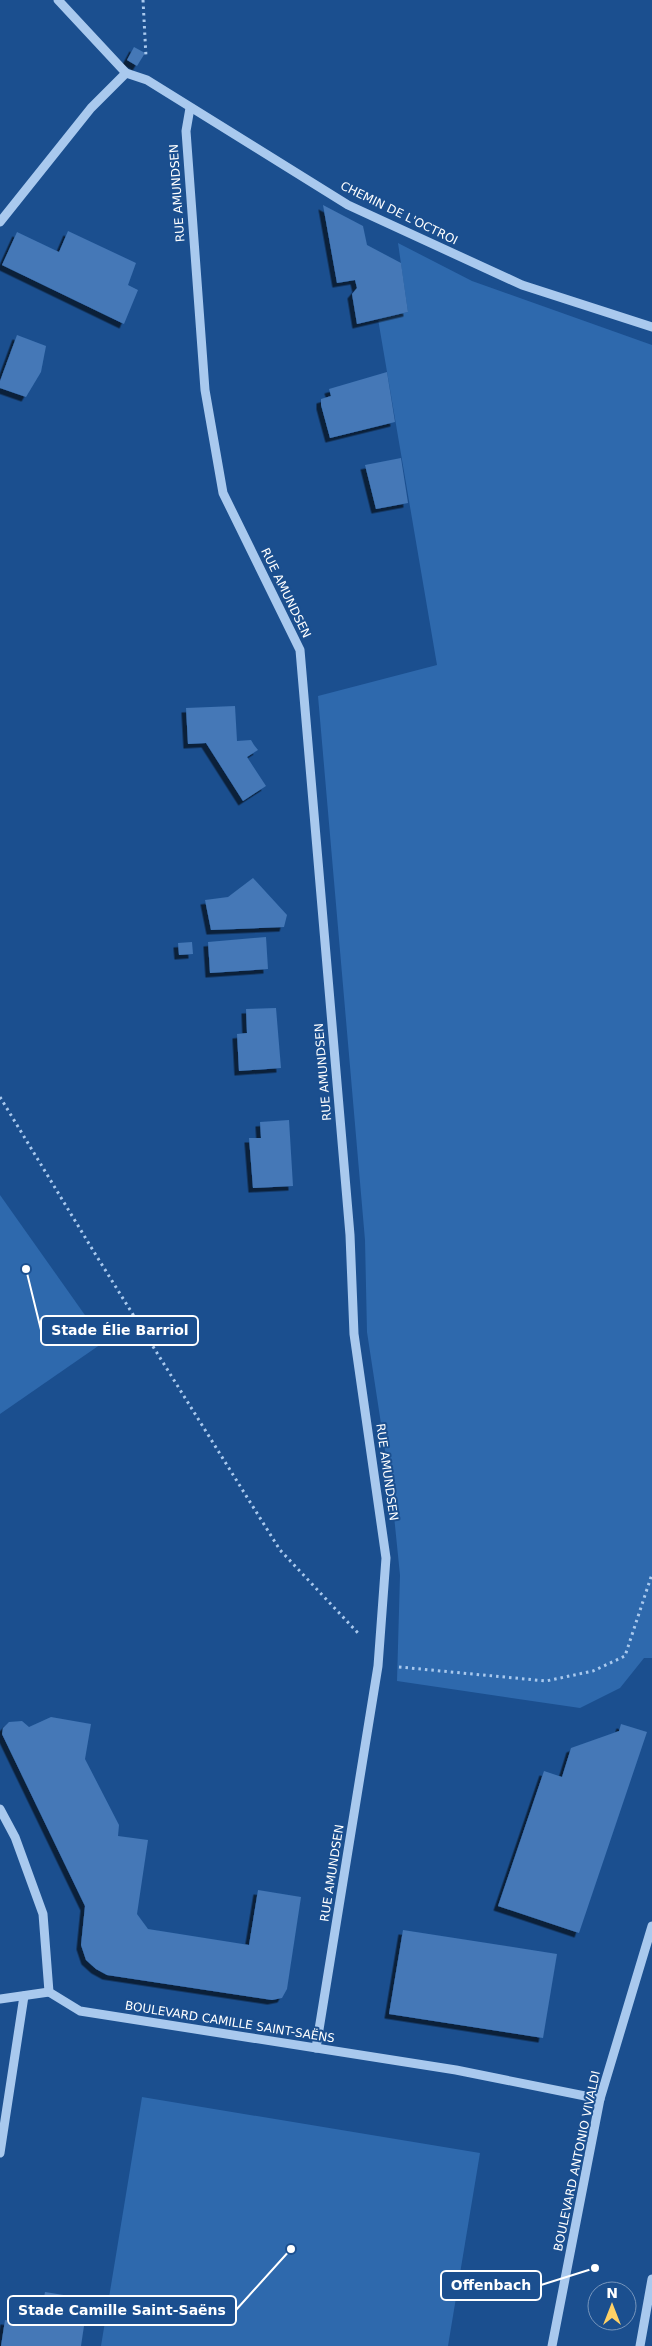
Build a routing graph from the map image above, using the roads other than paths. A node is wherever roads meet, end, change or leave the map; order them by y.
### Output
1 (58, 0) edge
2 (126, 73) junction
3 (190, 108) junction
4 (0, 222) edge
5 (652, 327) edge
6 (0, 1809) edge
7 (652, 1926) edge
8 (49, 1992) junction
9 (24, 1996) junction
10 (0, 1999) edge
11 (316, 2048) junction
12 (600, 2099) junction
13 (0, 2153) edge
14 (652, 2279) edge
15 (552, 2346) edge
16 (640, 2346) edge

1 - 2 street
2 - 3 street, CHEMIN DE L'OCTROI
2 - 4 street
3 - 5 street, CHEMIN DE L'OCTROI
3 - 11 street, RUE AMUNDSEN
6 - 8 street
7 - 12 street, BOULEVARD ANTONIO VIVALDI
8 - 9 street
8 - 11 street, BOULEVARD CAMILLE SAINT-SAËNS
9 - 10 street
9 - 13 street
11 - 12 street, BOULEVARD CAMILLE SAINT-SAËNS
12 - 15 street, BOULEVARD ANTONIO VIVALDI
14 - 16 street

